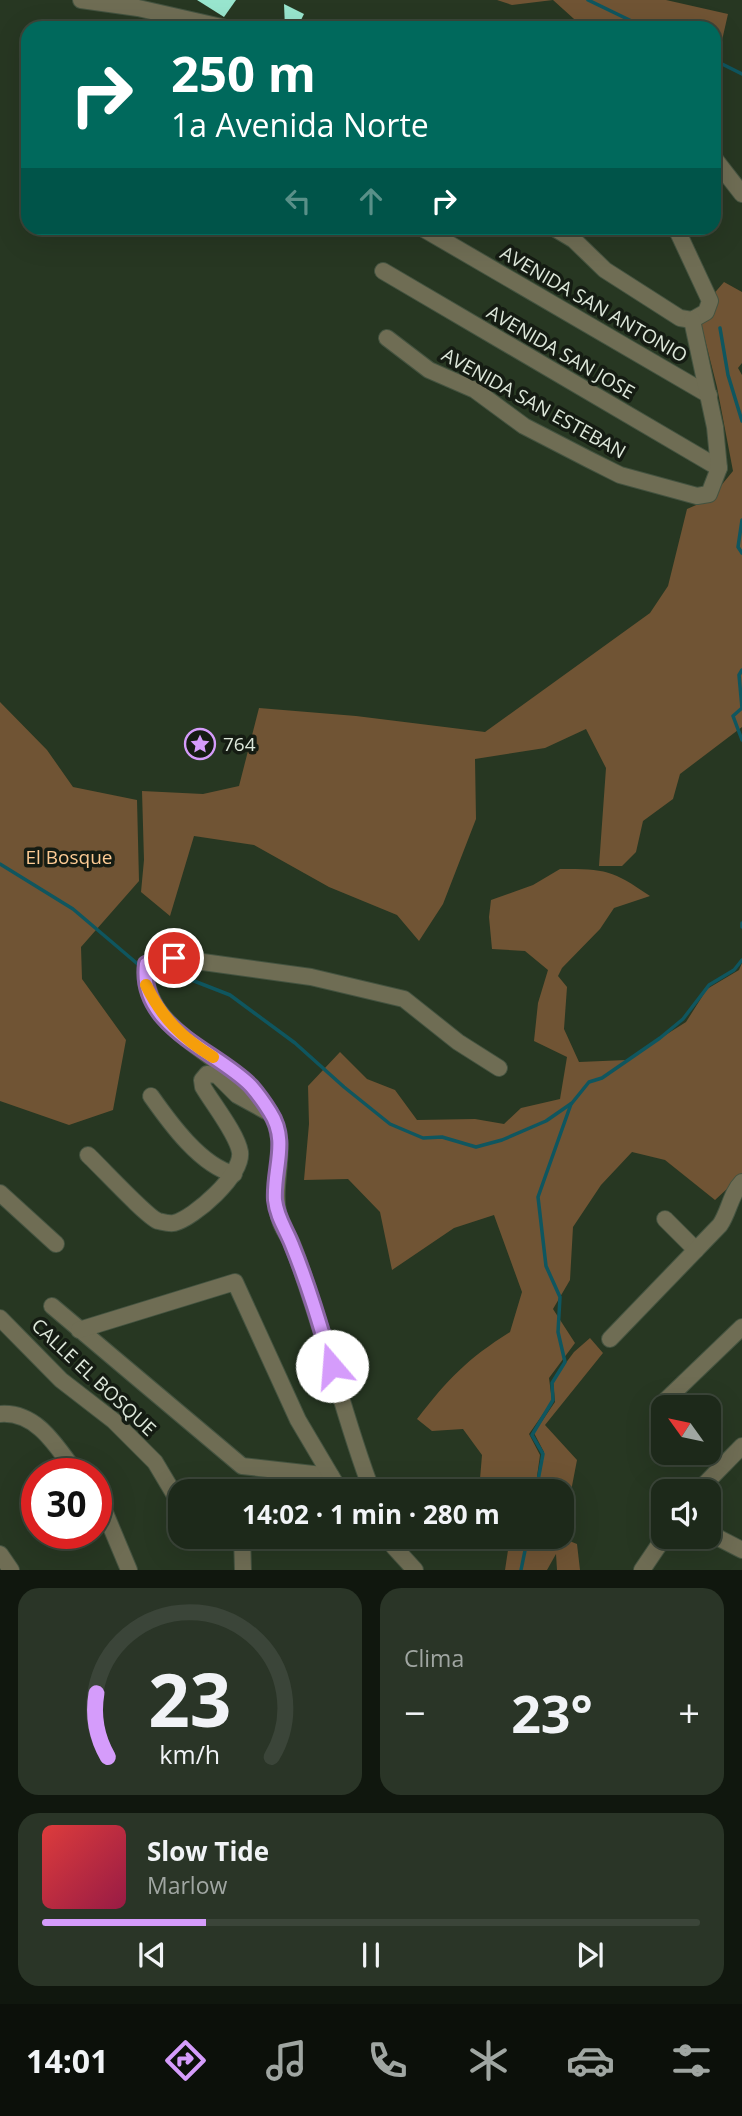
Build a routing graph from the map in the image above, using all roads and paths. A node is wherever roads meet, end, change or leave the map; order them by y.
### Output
1 (80, 0) edge
2 (195, 21) edge
3 (721, 167) edge
4 (742, 194) edge
5 (434, 235) edge
6 (566, 235) edge
7 (679, 235) edge
8 (383, 271) dead end
9 (692, 320) junction
10 (387, 338) dead end
11 (709, 395) junction
12 (719, 468) junction
13 (499, 1068) dead end
14 (151, 1096) dead end
15 (271, 1114) junction
16 (88, 1155) dead end
17 (234, 1174) junction
18 (742, 1182) edge
19 (0, 1193) edge
20 (737, 1205) edge
21 (665, 1219) dead end
22 (56, 1244) dead end
23 (696, 1250) junction
24 (52, 1306) dead end
25 (0, 1318) edge
26 (742, 1327) edge
27 (79, 1330) junction
28 (610, 1339) dead end
29 (670, 1395) edge
30 (0, 1414) edge
31 (742, 1446) edge
32 (65, 1458) edge
33 (331, 1476) junction
34 (333, 1479) edge
35 (368, 1479) edge
36 (710, 1479) edge
37 (168, 1484) edge
38 (112, 1529) edge
39 (721, 1539) edge
40 (242, 1549) edge
41 (398, 1549) edge
42 (656, 1549) edge
43 (742, 1550) edge
44 (0, 1554) edge
45 (11, 1570) edge
46 (129, 1570) edge
47 (243, 1570) edge
48 (415, 1570) edge
49 (642, 1570) edge

1 - 2 street
3 - 4 street
5 - 11 street, AVENIDA SAN ANTONIO
6 - 9 street
7 - 9 street
8 - 12 street, AVENIDA SAN JOSE
9 - 11 street
10 - 12 street, AVENIDA SAN ESTEBAN
11 - 12 street
13 - 15 street
14 - 17 street
15 - 17 street
15 - 35 street
16 - 17 street
18 - 20 street
19 - 22 street
20 - 23 street
21 - 23 street
23 - 28 street
24 - 27 street
25 - 37 street, CALLE EL BOSQUE
26 - 29 street
27 - 33 street
27 - 33 street
30 - 32 street
31 - 36 street
33 - 34 street
38 - 46 street
39 - 43 street
40 - 47 street
41 - 48 street
42 - 49 street
44 - 45 street

